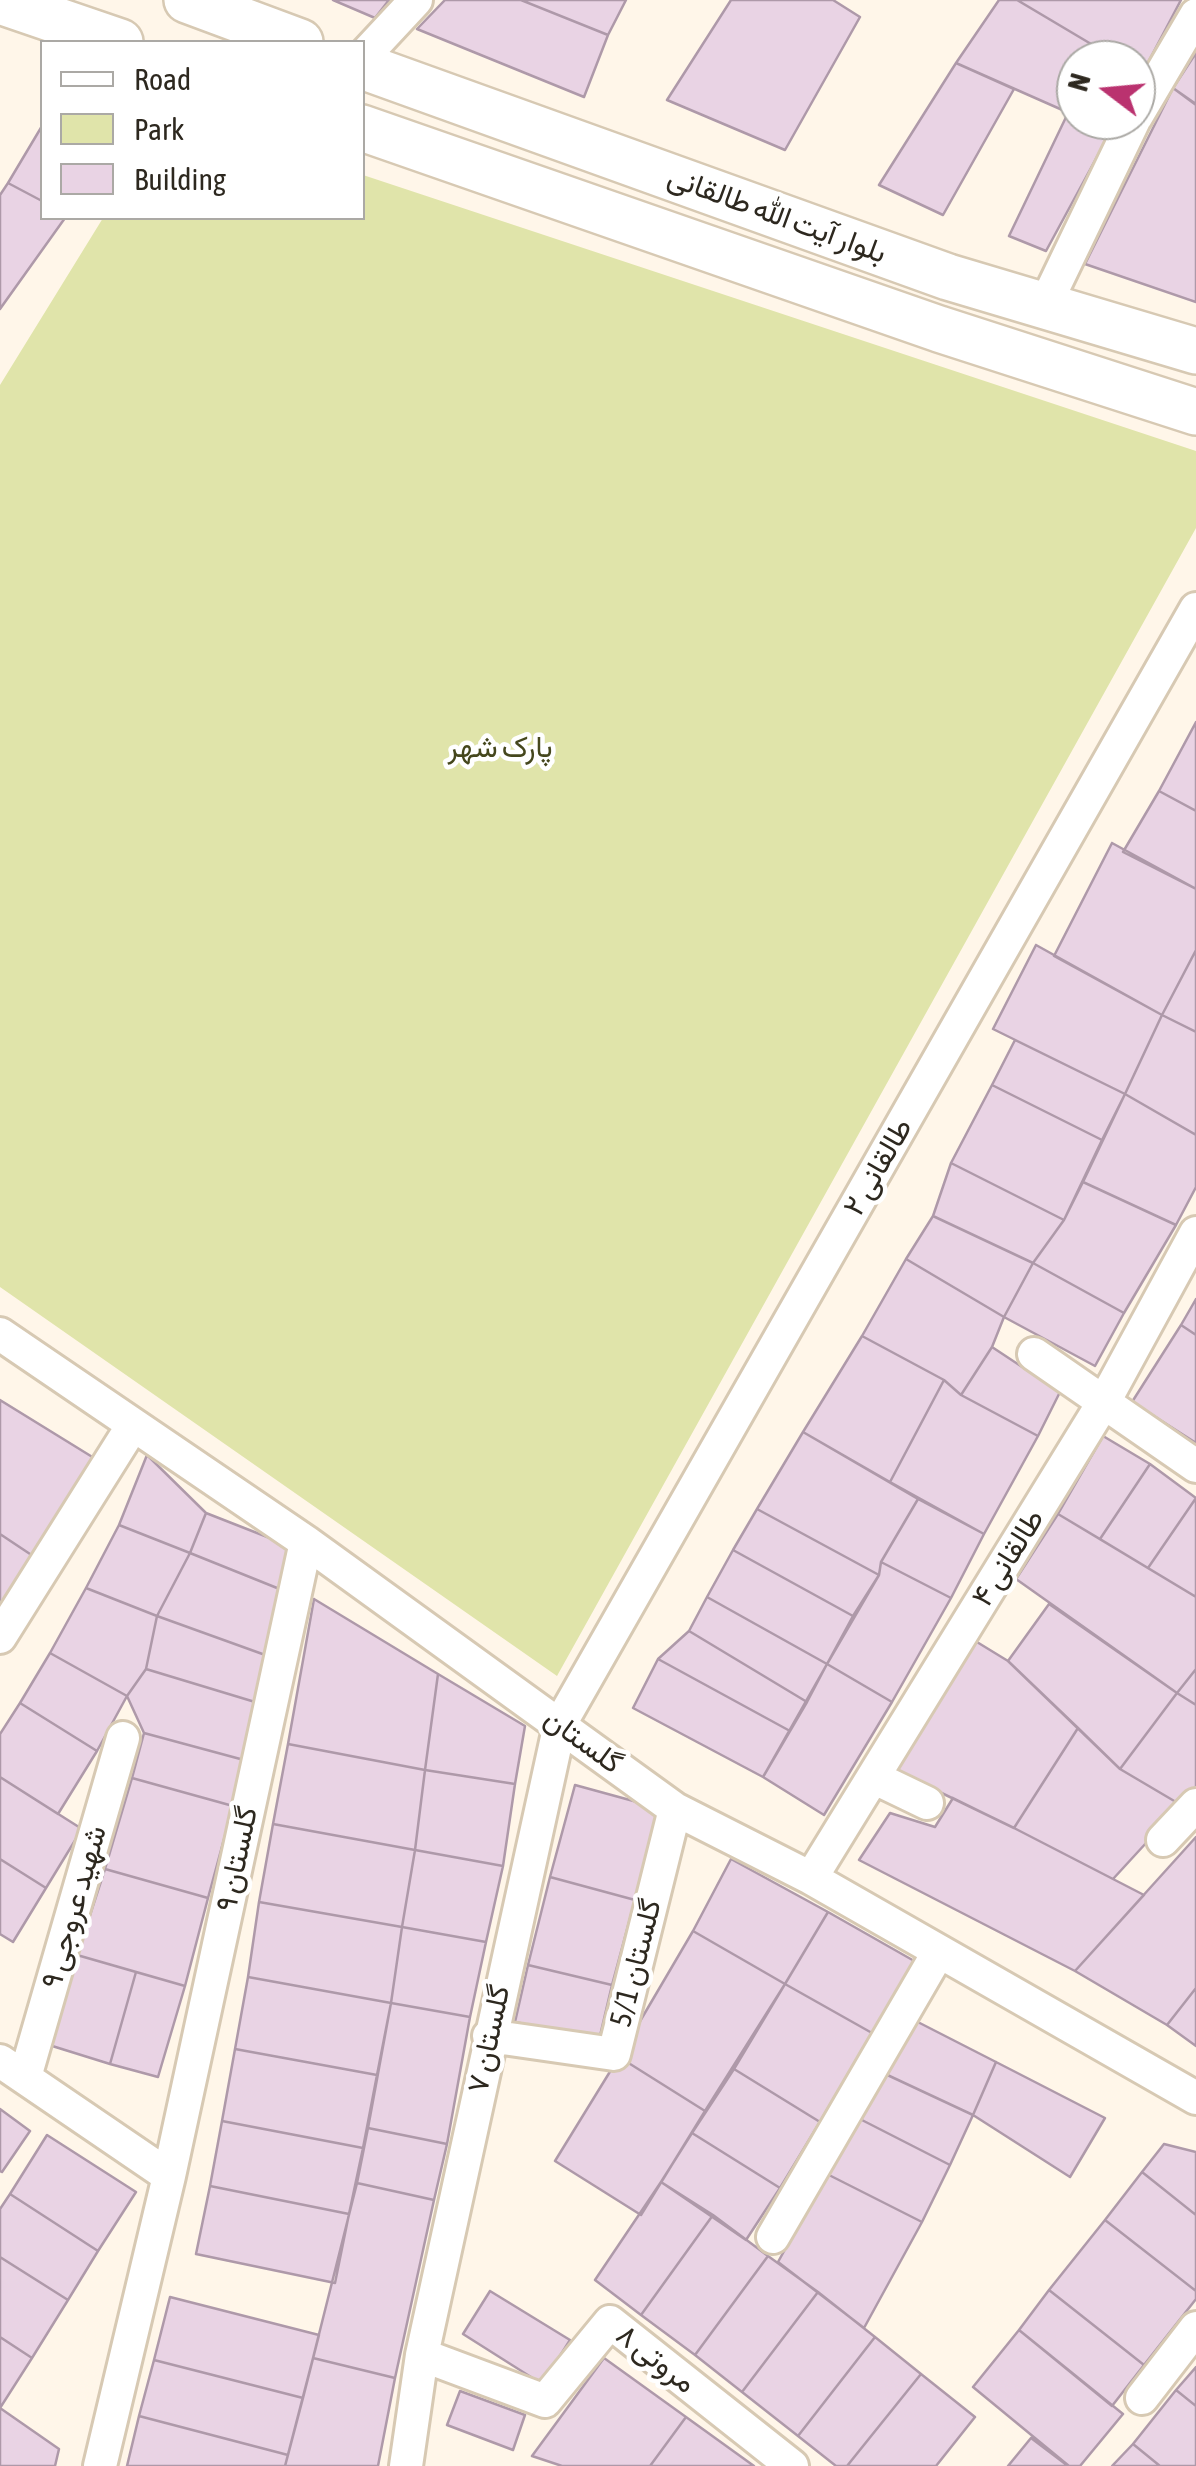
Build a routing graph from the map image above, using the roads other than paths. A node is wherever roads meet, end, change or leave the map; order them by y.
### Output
1 (0, 0) edge
2 (187, 0) edge
3 (416, 0) edge
4 (1196, 15) edge
5 (114, 40) edge
6 (295, 40) edge
7 (365, 55) edge
8 (365, 67) edge
9 (1156, 83) edge
10 (365, 129) edge
11 (1124, 140) edge
12 (1044, 305) junction
13 (1196, 351) edge
14 (1196, 412) edge
15 (1196, 609) edge
16 (1196, 1232) edge
17 (0, 1334) edge
18 (1034, 1354) dead end
19 (1106, 1400) junction
20 (133, 1426) junction
21 (1196, 1466) edge
22 (306, 1542) junction
23 (0, 1637) edge
24 (560, 1724) junction
25 (123, 1738) dead end
26 (873, 1777) junction
27 (927, 1803) dead end
28 (1196, 1805) edge
29 (675, 1810) junction
30 (1163, 1840) dead end
31 (811, 1878) junction
32 (938, 1954) junction
33 (489, 2036) junction
34 (13, 2069) edge
35 (1196, 2098) edge
36 (169, 2176) junction
37 (773, 2237) dead end
38 (1196, 2328) edge
39 (422, 2354) junction
40 (1142, 2398) dead end
41 (100, 2466) edge
42 (406, 2466) edge
43 (792, 2466) edge

1 - 5 main road
2 - 6 main road
3 - 7 street
4 - 9 street
8 - 12 main road, بلوار آیت الله طالقانی
10 - 14 main road, بلوار آیت الله طالقانی
11 - 12 street
12 - 13 main road, بلوار آیت الله طالقانی
15 - 24 street, طالقانی ۲
16 - 19 street, طالقانی ۴
17 - 20 street, گلستان
18 - 19 street
19 - 21 street
19 - 26 street, طالقانی ۴
20 - 22 street, گلستان
20 - 23 street
22 - 24 street, گلستان
22 - 36 street, گلستان ۹
24 - 29 street, گلستان
24 - 33 street, گلستان ۷
25 - 34 street, شهید عروجی ۹
26 - 27 street
26 - 31 street, طالقانی ۴
28 - 30 street
29 - 31 street, گلستان
29 - 33 street, گلستان 5/1
31 - 32 street, گلستان
32 - 35 street, گلستان
32 - 37 street
33 - 39 street, گلستان ۷
34 - 36 street
36 - 41 street, گلستان ۹
38 - 40 street
39 - 42 street, گلستان ۷
39 - 43 street, مروتی ۸

